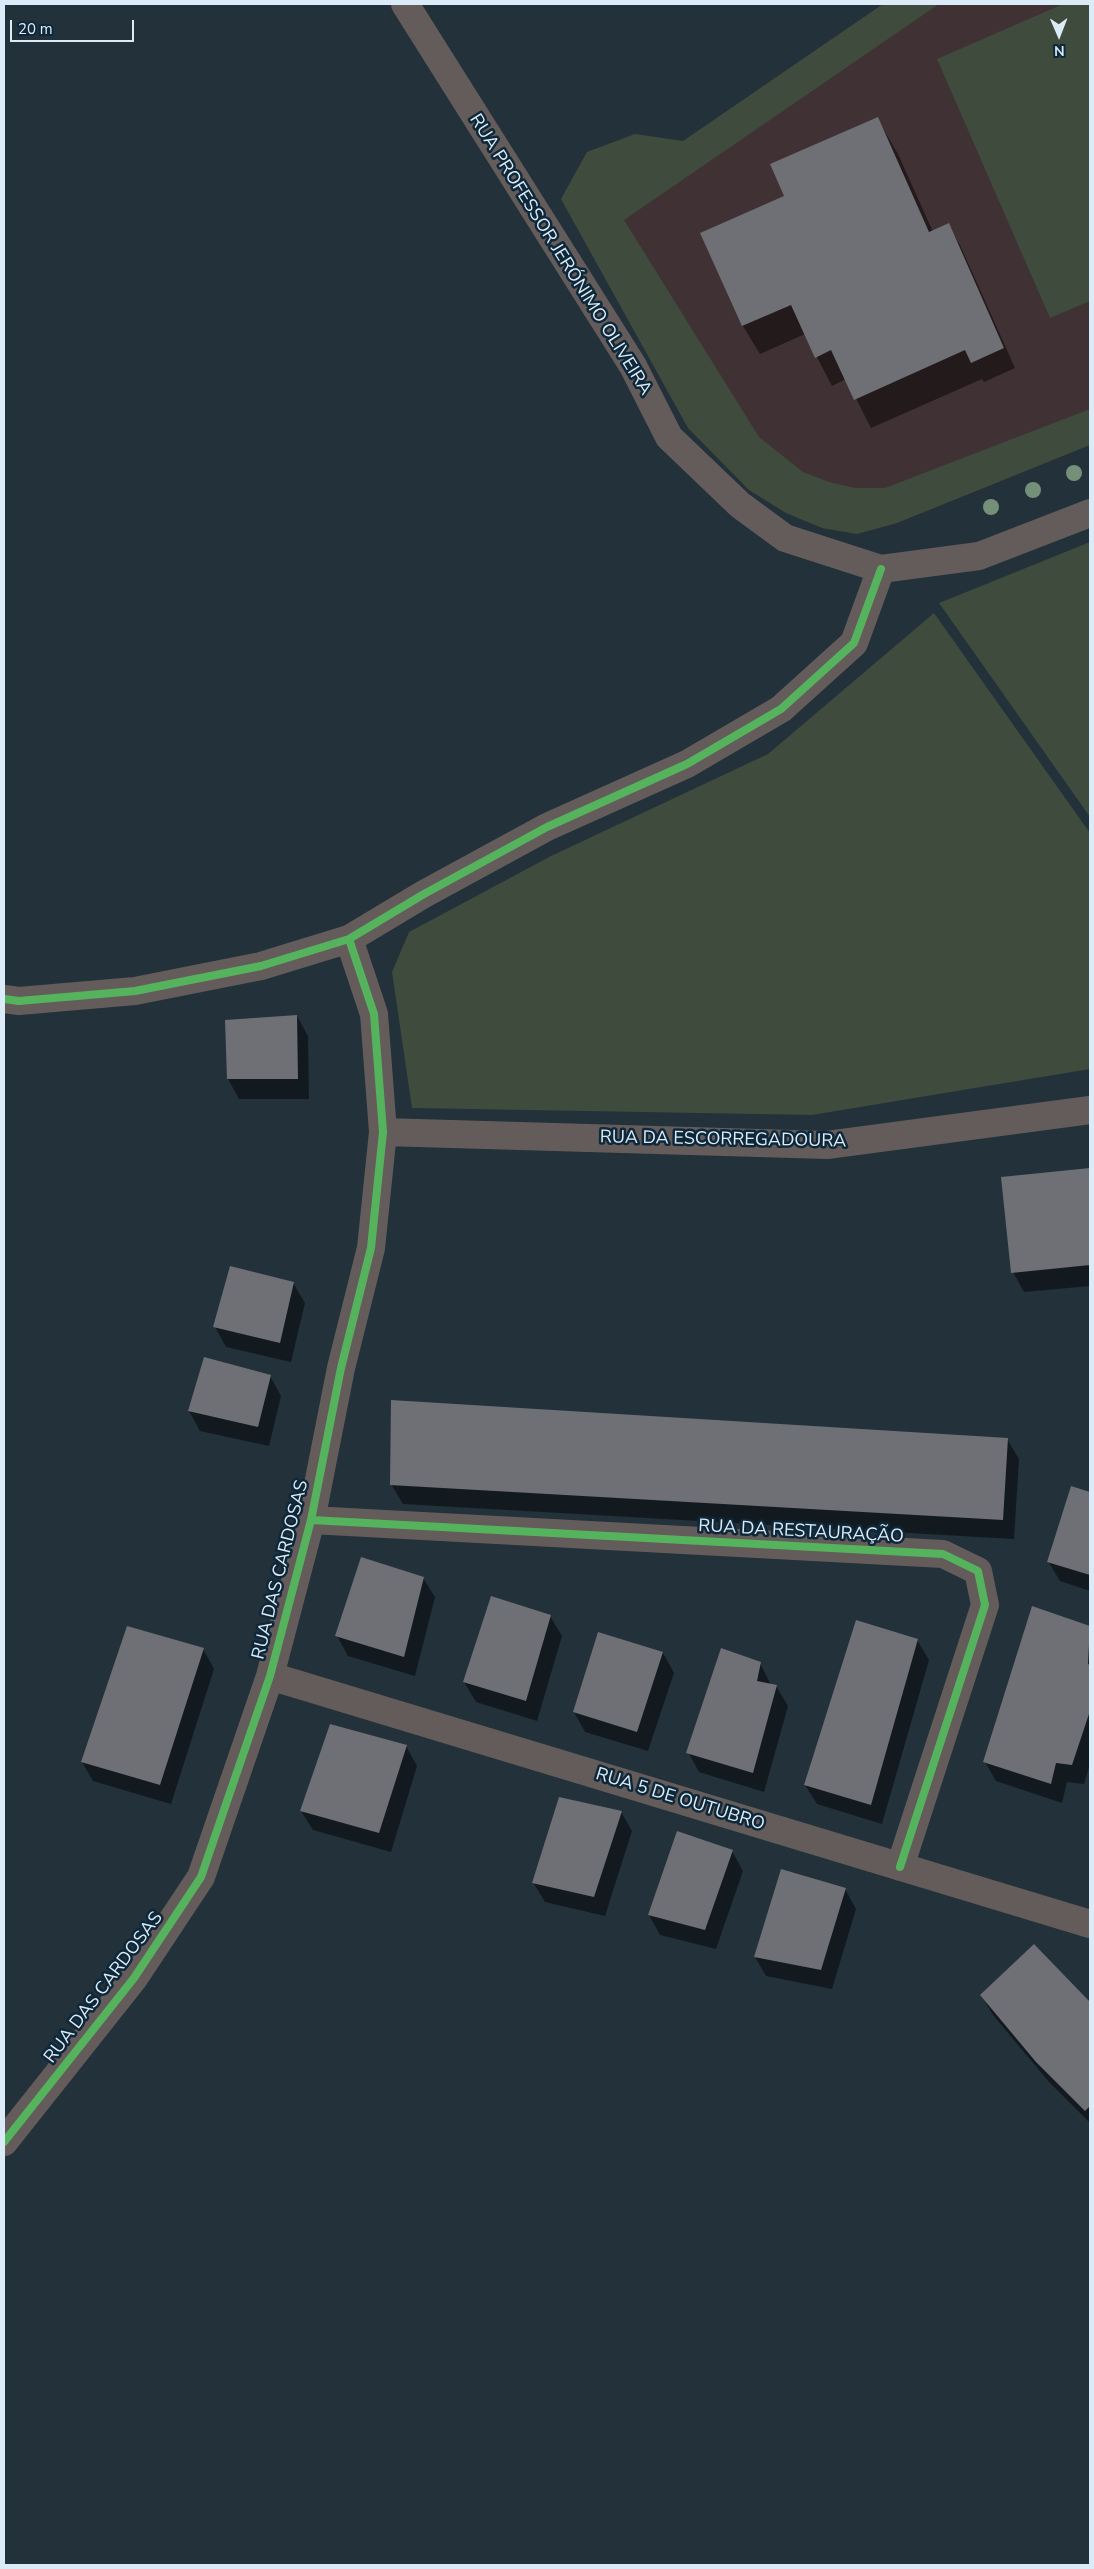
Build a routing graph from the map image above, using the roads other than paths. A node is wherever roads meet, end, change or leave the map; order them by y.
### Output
1 (405, 4) edge
2 (1090, 513) edge
3 (881, 570) junction
4 (349, 939) junction
5 (4, 999) edge
6 (1090, 1110) edge
7 (383, 1132) junction
8 (311, 1520) junction
9 (270, 1676) junction
10 (900, 1867) junction
11 (1090, 1924) edge
12 (4, 2142) edge

1 - 3 street, RUA PROFESSOR JERÓNIMO OLIVEIRA
2 - 3 street, RUA PROFESSOR JERÓNIMO OLIVEIRA
3 - 4 street
4 - 5 street
4 - 7 street, RUA DAS CARDOSAS
6 - 7 street, RUA DA ESCORREGADOURA
7 - 8 street, RUA DAS CARDOSAS
8 - 9 street, RUA DAS CARDOSAS
8 - 10 street, RUA DA RESTAURAÇÃO
9 - 10 street, RUA 5 DE OUTUBRO
9 - 12 street, RUA DAS CARDOSAS
10 - 11 street, RUA 5 DE OUTUBRO

